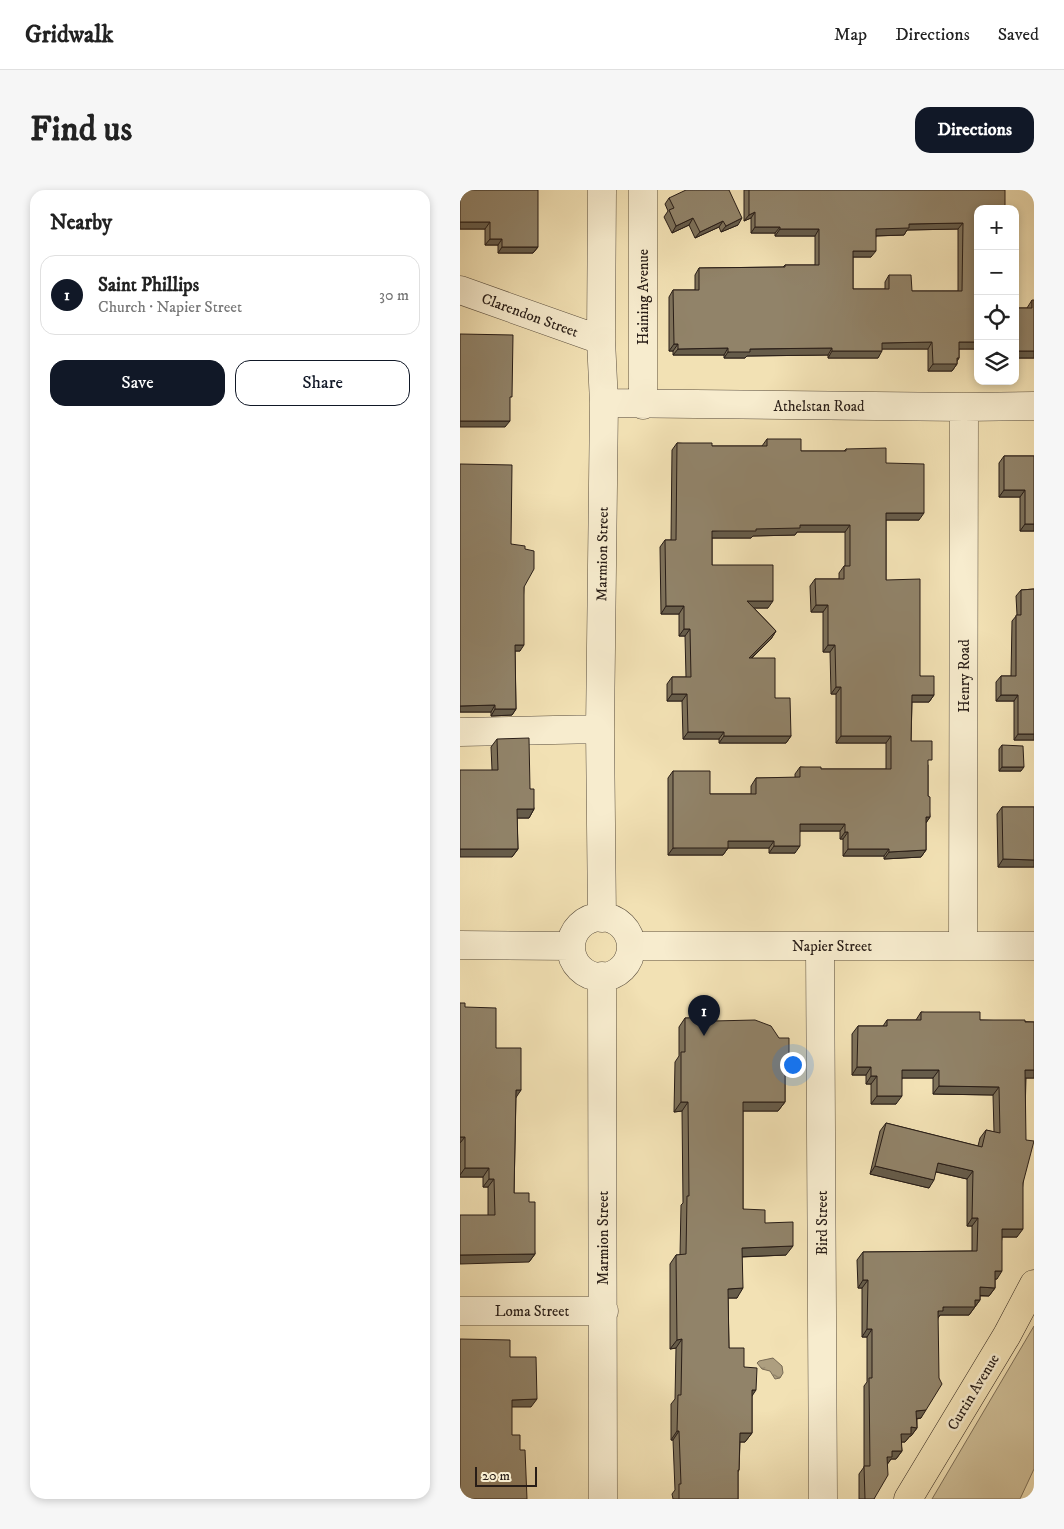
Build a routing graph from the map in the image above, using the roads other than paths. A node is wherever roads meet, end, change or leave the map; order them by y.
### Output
1 (602, 190) edge
2 (643, 190) edge
3 (460, 290) edge
4 (601, 340) junction
5 (604, 403) junction
6 (643, 405) junction
7 (1034, 406) edge
8 (964, 407) junction
9 (600, 729) junction
10 (460, 732) edge
11 (602, 918) junction
12 (460, 945) edge
13 (571, 946) junction
14 (631, 946) junction
15 (820, 946) junction
16 (963, 946) junction
17 (1034, 946) edge
18 (602, 976) junction
19 (1034, 1284) edge
20 (460, 1311) edge
21 (604, 1311) junction
22 (603, 1499) edge
23 (823, 1499) edge
24 (908, 1499) edge

1 - 4 street, Marmion Street
2 - 6 street, Haining Avenue
3 - 4 street, Clarendon Street
4 - 5 street, Marmion Street
5 - 6 street, Athelstan Road
5 - 9 street, Marmion Street
6 - 8 street, Athelstan Road
7 - 8 street, Athelstan Road
8 - 16 street, Henry Road
9 - 10 street
9 - 11 street, Marmion Street
11 - 13 street
11 - 14 street
12 - 13 street
13 - 18 street
14 - 15 street, Napier Street
14 - 18 street
15 - 16 street, Napier Street
15 - 23 street, Bird Street
16 - 17 street, Napier Street
18 - 21 street, Marmion Street
19 - 24 main road, Curtin Avenue
20 - 21 street, Loma Street
21 - 22 street, Marmion Street

